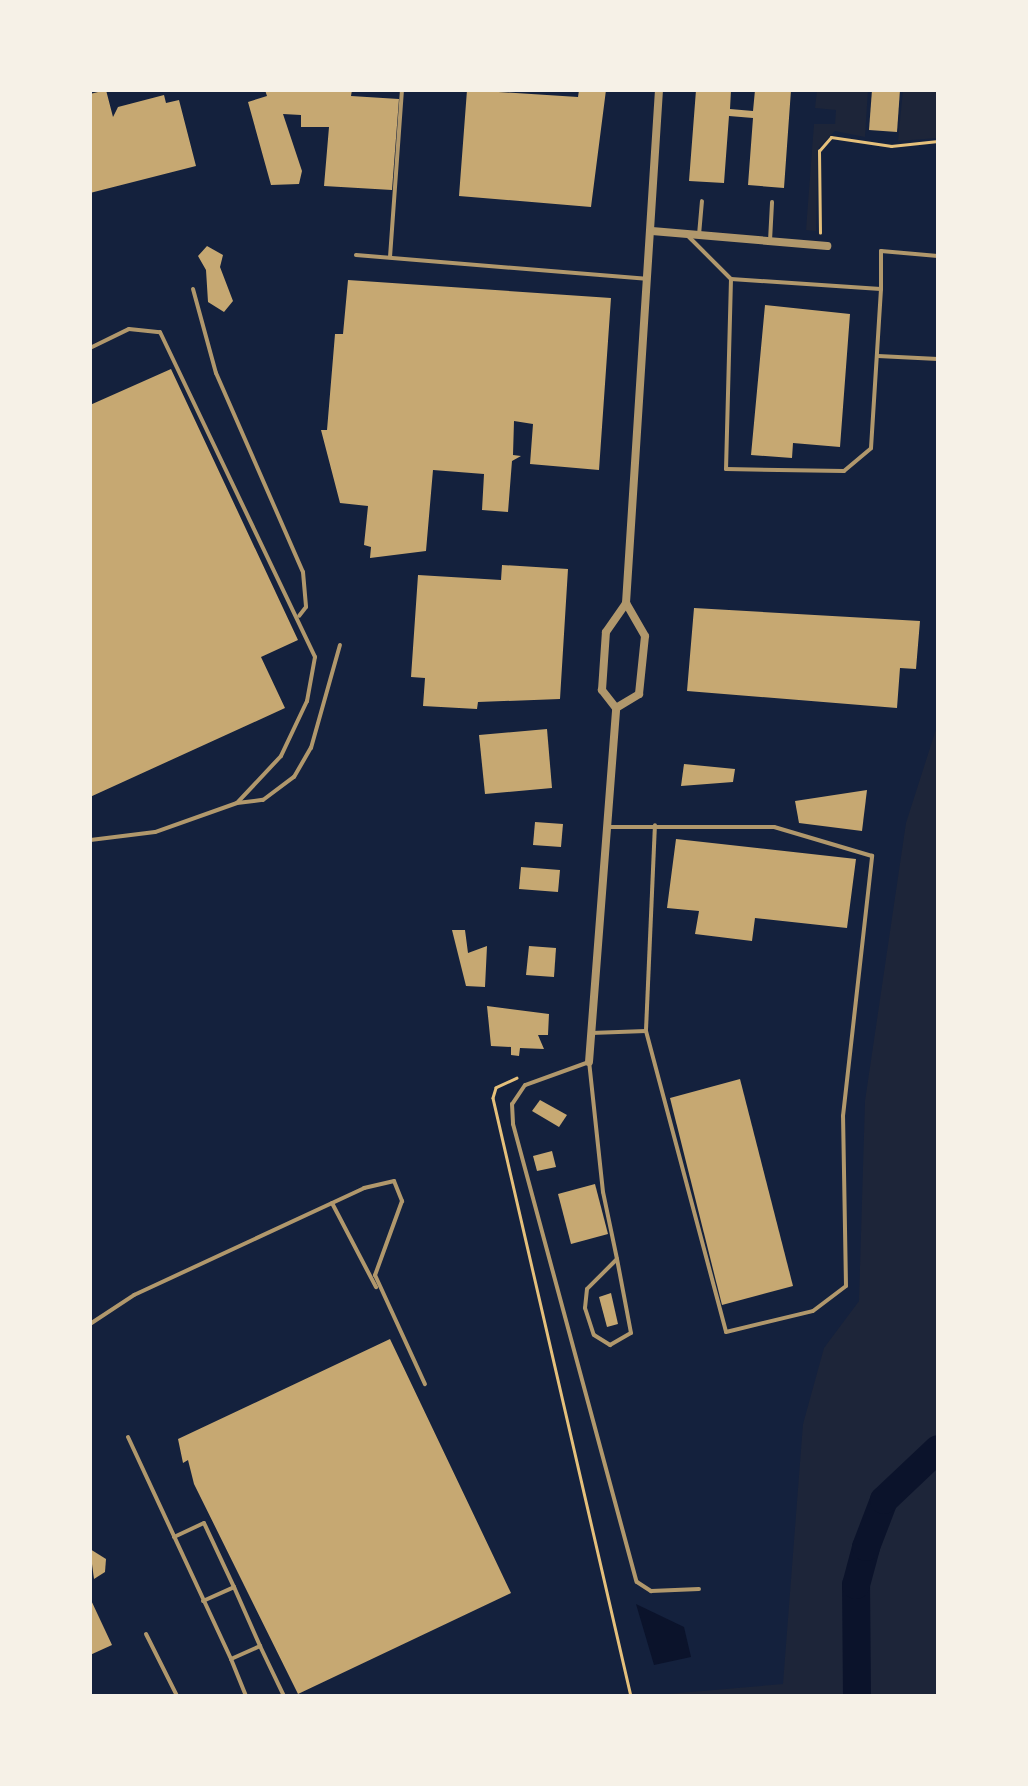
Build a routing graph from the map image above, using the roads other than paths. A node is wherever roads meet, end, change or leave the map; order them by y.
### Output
1 (402, 90) edge
2 (659, 90) edge
3 (702, 201) dead end
4 (772, 202) dead end
5 (652, 231) junction
6 (686, 234) junction
7 (698, 235) junction
8 (770, 241) junction
9 (823, 246) road end
10 (356, 254) dead end
11 (938, 256) edge
12 (390, 258) junction
13 (731, 279) junction
14 (648, 280) junction
15 (881, 289) junction
16 (193, 290) dead end
17 (90, 348) edge
18 (877, 356) junction
19 (938, 359) edge
20 (626, 603) junction
21 (299, 616) junction
22 (340, 645) dead end
23 (616, 708) junction
24 (237, 803) junction
25 (655, 825) junction
26 (607, 827) junction
27 (90, 840) edge
28 (646, 1031) junction
29 (591, 1033) junction
30 (589, 1062) junction
31 (332, 1203) junction
32 (617, 1259) junction
33 (381, 1296) junction
34 (90, 1324) edge
35 (425, 1384) dead end
36 (128, 1437) dead end
37 (174, 1537) junction
38 (234, 1587) junction
39 (699, 1590) dead end
40 (204, 1601) junction
41 (146, 1634) dead end
42 (260, 1646) junction
43 (231, 1659) junction
44 (247, 1695) edge
45 (177, 1696) edge
46 (284, 1696) edge

1 - 12 lane
2 - 5 street
3 - 7 lane
4 - 8 lane
5 - 6 street
5 - 14 street
6 - 7 street
6 - 13 lane
7 - 8 street
8 - 9 street
10 - 12 lane
11 - 15 lane
12 - 14 lane
13 - 15 lane
13 - 18 lane
14 - 20 street
15 - 18 lane
16 - 21 lane
17 - 21 lane
18 - 19 lane
20 - 23 street
20 - 23 street
21 - 24 lane
22 - 24 lane
23 - 26 street
24 - 27 lane
25 - 26 lane
25 - 28 lane
25 - 28 lane
26 - 29 street
28 - 29 lane
29 - 30 street
30 - 32 lane
30 - 39 lane
31 - 33 lane
31 - 33 lane
31 - 34 lane
32 - 32 lane
33 - 35 lane
36 - 37 lane
37 - 38 lane
37 - 40 lane
38 - 40 lane
38 - 42 lane
40 - 43 lane
41 - 45 lane
42 - 43 lane
42 - 46 lane
43 - 44 lane

